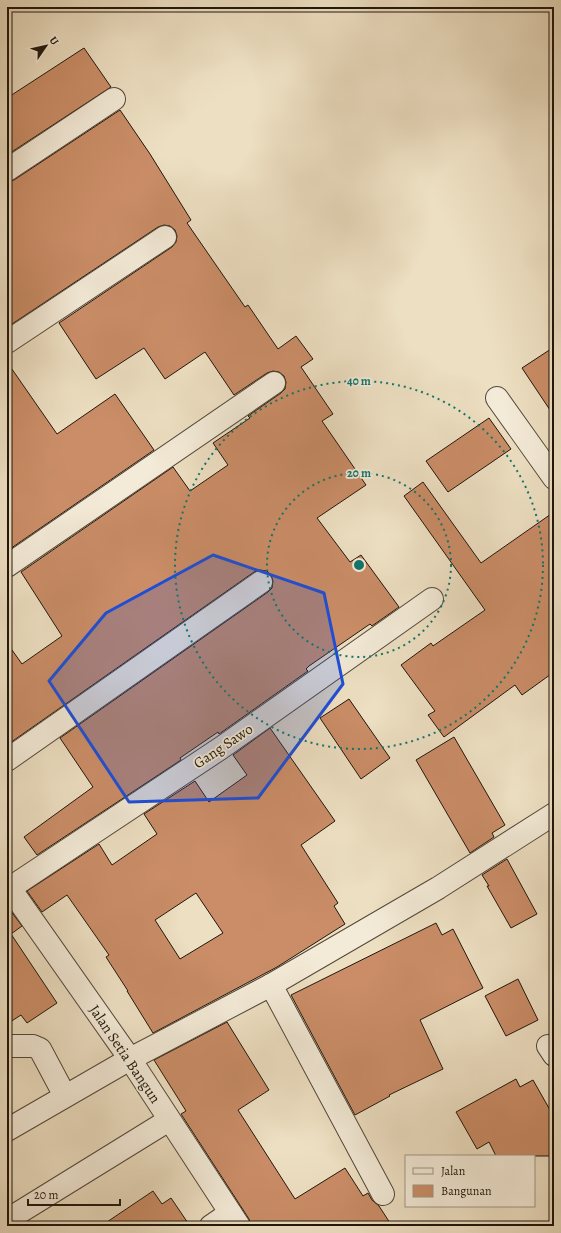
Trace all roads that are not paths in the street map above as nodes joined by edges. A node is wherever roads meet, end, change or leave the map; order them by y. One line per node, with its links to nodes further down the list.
1 (114, 99): 2 (street)
2 (7, 170)
3 (165, 237): 4 (street)
4 (7, 342)
5 (274, 383): 8 (street)
6 (497, 398): 7 (street)
7 (554, 478)
8 (7, 566)
9 (261, 582): 11 (street)
10 (432, 599): 13 (street, Gang Sawo)
11 (7, 760)
12 (554, 814): 14 (street)
13 (8, 886): 16 (street, Jalan Setia Bangun)
14 (271, 985): 16 (street); 20 (street)
15 (7, 1046): 17 (street)
16 (130, 1059): 17 (street); 18 (street, Jalan Setia Bangun)
17 (65, 1096): 19 (street)
18 (169, 1120): 21 (street); 22 (street, Jalan Setia Bangun)
19 (7, 1130)
20 (383, 1194)
21 (7, 1220)
22 (234, 1220): 23 (street)
23 (211, 1226)

